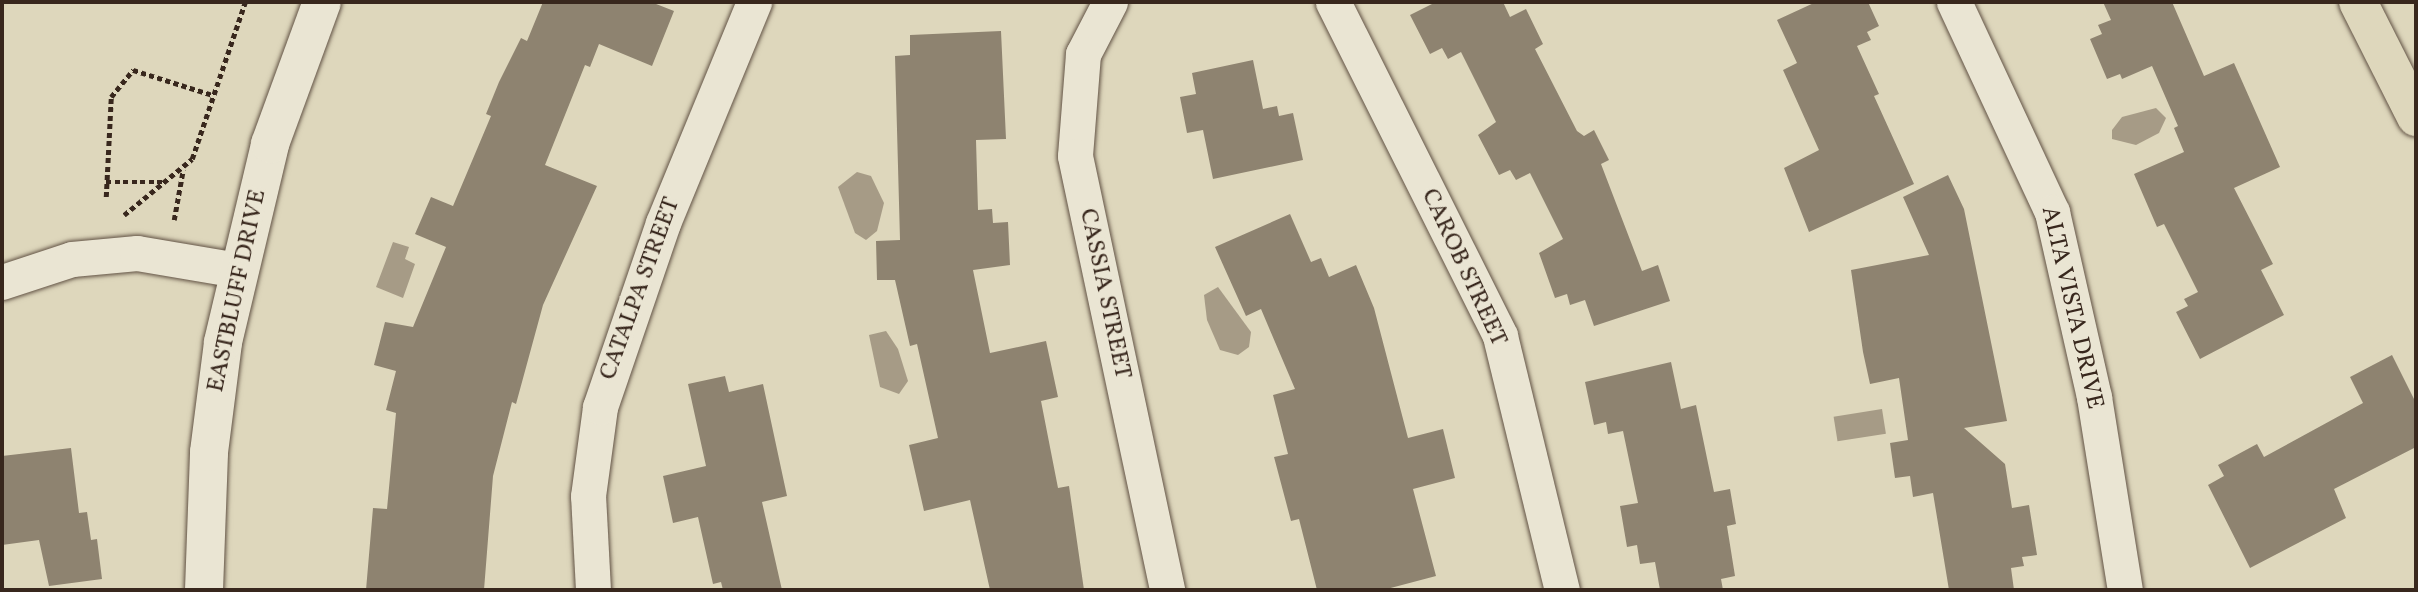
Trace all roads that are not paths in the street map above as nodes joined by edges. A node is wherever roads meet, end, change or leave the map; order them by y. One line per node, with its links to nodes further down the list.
1 (323, 2): 8 (main road, EASTBLUFF DRIVE)
2 (754, 2): 11 (street, CATALPA STREET)
3 (1110, 2): 12 (street, CASSIA STREET)
4 (1334, 2): 13 (street, CAROB STREET)
5 (1954, 2): 14 (street, ALTA VISTA DRIVE)
6 (2358, 2): 7 (main road)
7 (2416, 117)
8 (238, 270): 9 (street); 10 (main road, EASTBLUFF DRIVE)
9 (2, 282)
10 (204, 590)
11 (593, 590)
12 (1167, 590)
13 (1562, 590)
14 (2125, 590)

